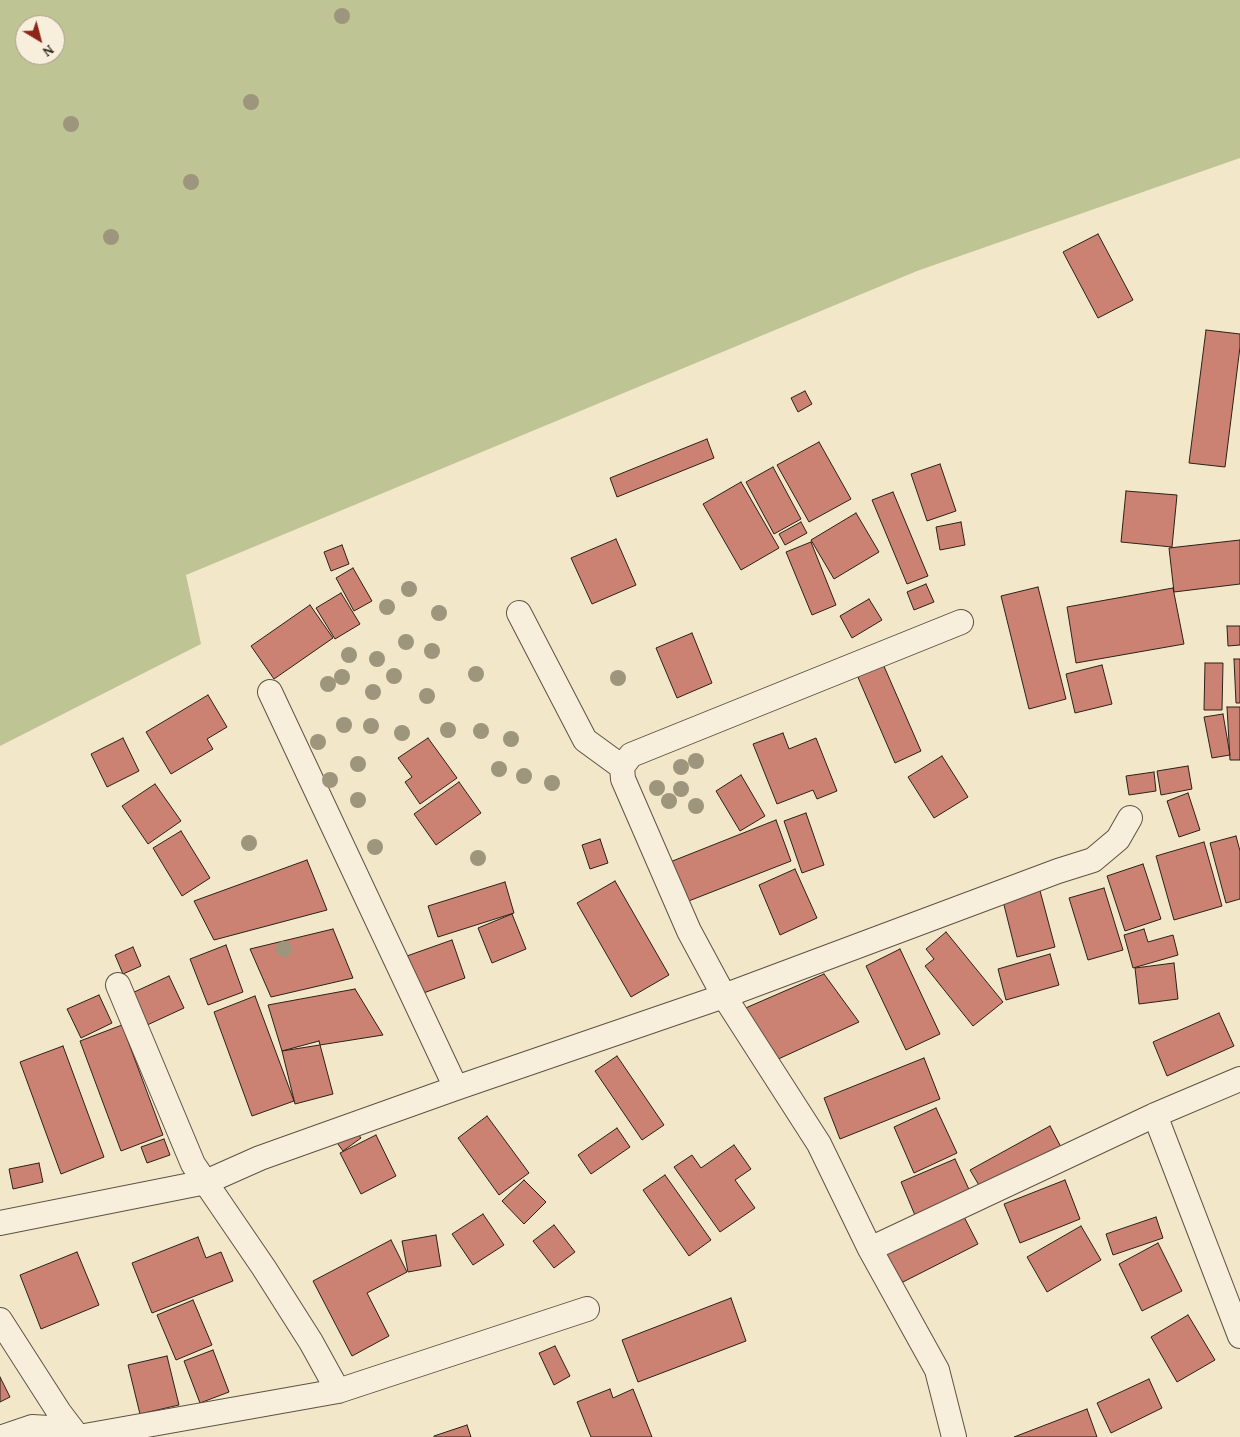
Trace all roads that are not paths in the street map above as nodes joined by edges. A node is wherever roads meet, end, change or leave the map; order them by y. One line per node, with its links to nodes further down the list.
1 (519, 613): 4 (street)
2 (961, 622): 4 (street)
3 (270, 692): 9 (street)
4 (622, 767): 7 (street)
5 (1130, 818): 7 (street)
6 (118, 985): 11 (street)
7 (724, 996): 9 (street); 13 (street)
8 (1240, 1079): 10 (street)
9 (456, 1088): 11 (street)
10 (1156, 1115): 13 (street); 16 (street)
11 (206, 1182): 12 (street); 17 (street)
12 (0, 1223)
13 (870, 1249): 21 (street)
14 (587, 1309): 17 (street)
15 (0, 1320): 18 (street)
16 (1240, 1336)
17 (338, 1391): 20 (street)
18 (47, 1422): 19 (street); 20 (street)
19 (3, 1437)
20 (78, 1437)
21 (954, 1437)

